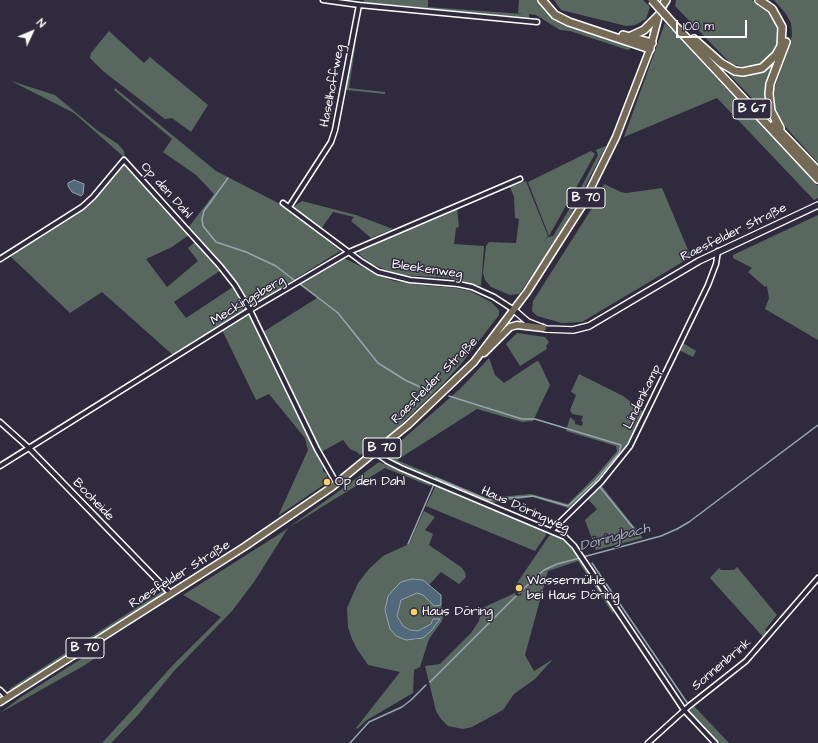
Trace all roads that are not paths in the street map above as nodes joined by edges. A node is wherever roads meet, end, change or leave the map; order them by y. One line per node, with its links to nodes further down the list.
1 (323, 0): 10 (street)
2 (542, 0): 17 (highway)
3 (547, 0): 15 (highway)
4 (652, 0): 14 (highway, B 67, bridge)
5 (657, 0): 14 (highway, B 67)
6 (662, 0): 11 (main road, B 70)
7 (666, 0): 11 (highway)
8 (759, 0): 16 (highway)
9 (766, 0): 18 (highway)
10 (359, 5): 13 (street); 24 (street, Haselhoffweg)
11 (661, 8): 12 (main road, B 70)
12 (659, 16): 15 (highway); 17 (main road, B 70)
13 (537, 22)
14 (679, 26): 16 (highway, B 67); 21 (highway, B 67)
15 (629, 36): 17 (highway)
16 (694, 39): 18 (highway, B 67)
17 (651, 46): 29 (main road, B 70)
18 (795, 146): 19 (highway, B 67)
19 (818, 171)
20 (520, 179): 26 (street, Meckingsberg)
21 (818, 179)
22 (283, 203): 24 (street, Bleekenweg)
23 (818, 205): 25 (main road, Raesfelder Straße)
24 (289, 207): 26 (street, Bleekenweg)
25 (718, 251): 30 (main road, Raesfelder Straße); 37 (street, Lindenkamp)
26 (349, 252): 28 (street, Meckingsberg); 29 (street, Bleekenweg)
27 (0, 259): 28 (street, Op den Dahl)
28 (250, 310): 33 (street, Meckingsberg); 36 (street, Op den Dahl)
29 (514, 310): 30 (main road, Raesfelder Straße); 31 (main road, Raesfelder Straße / B 70)
30 (543, 328): 31 (main road)
31 (474, 362): 34 (main road, Raesfelder Straße / B 70)
32 (0, 422): 33 (street, Booheide)
33 (29, 448): 35 (street, Meckingsberg); 39 (street, Booheide)
34 (376, 453): 36 (main road, Raesfelder Straße / B 70); 37 (street, Haus Döringweg)
35 (0, 466)
36 (337, 484): 39 (main road, Raesfelder Straße / B 70)
37 (552, 530): 43 (street, Haus Döringweg)
38 (818, 578): 43 (street, Sonnenbrink)
39 (170, 594): 41 (main road, Raesfelder Straße / B 70)
40 (0, 690): 41 (street)
41 (7, 697): 42 (main road, Raesfelder Straße / B 70)
42 (0, 702)
43 (684, 710): 44 (street, Sonnenbrink); 45 (street, Haus Döringweg)
44 (648, 743)
45 (715, 743)

